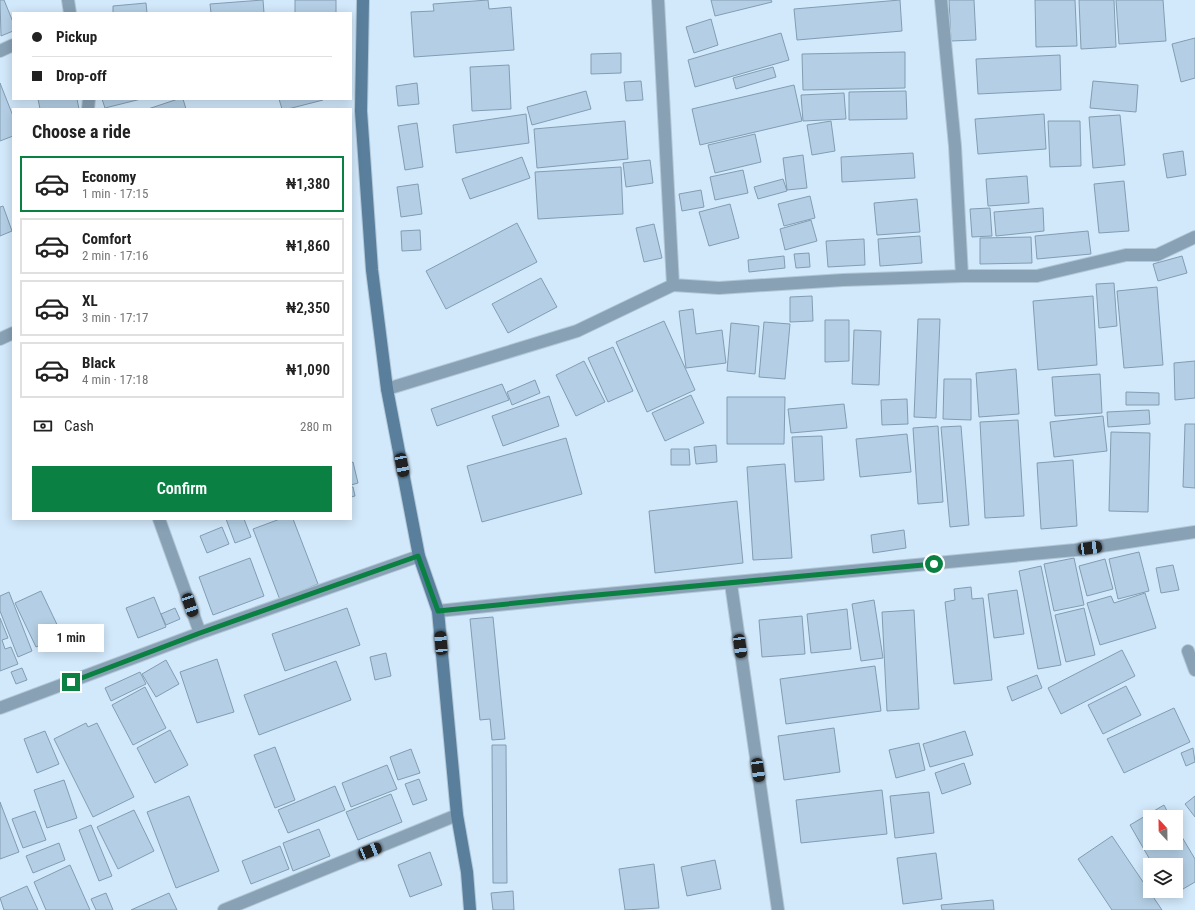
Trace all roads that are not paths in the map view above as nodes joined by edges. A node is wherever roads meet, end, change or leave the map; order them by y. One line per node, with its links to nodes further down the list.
1 (68, 0): 5 (street)
2 (363, 0): 13 (main road)
3 (658, 0): 10 (street)
4 (941, 0): 9 (street)
5 (70, 12)
6 (12, 45): 7 (street)
7 (0, 51)
8 (1195, 237): 9 (street)
9 (962, 276): 10 (street)
10 (673, 285): 13 (street)
11 (12, 333): 12 (street)
12 (0, 339)
13 (387, 389): 16 (main road)
14 (159, 520): 19 (street)
15 (1195, 532): 17 (street)
16 (418, 556): 18 (main road); 19 (street)
17 (731, 584): 18 (street); 26 (street)
18 (438, 611): 23 (main road)
19 (200, 633): 22 (street)
20 (1188, 652): 21 (street)
21 (1195, 670)
22 (0, 708)
23 (457, 815): 24 (street); 25 (main road)
24 (224, 910)
25 (470, 910)
26 (778, 910)

